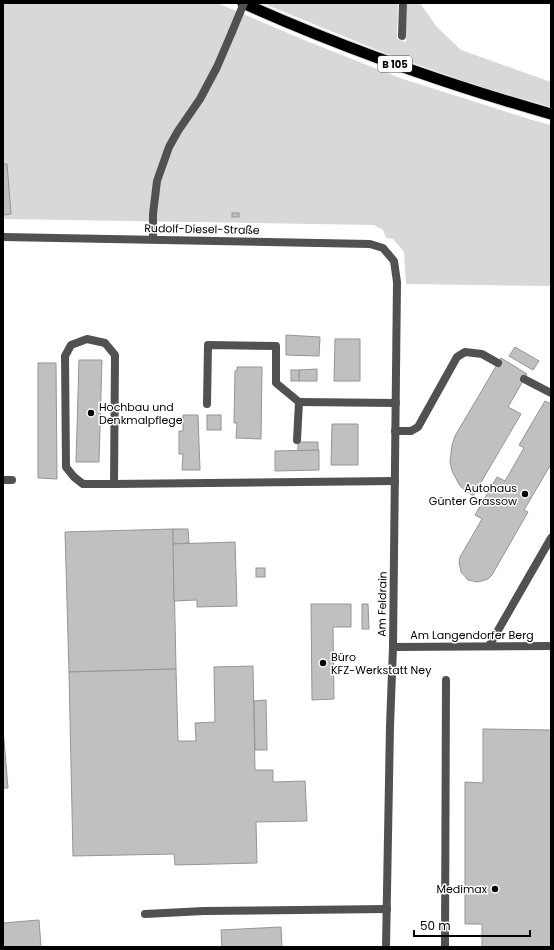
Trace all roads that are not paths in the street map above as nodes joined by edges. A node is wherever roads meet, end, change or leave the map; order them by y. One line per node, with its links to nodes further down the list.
1 (243, 3): 4 (highway, B 105); 6 (street, bridge)
2 (403, 3): 3 (street)
3 (402, 36)
4 (551, 114)
5 (3, 237): 6 (street, Rudolf-Diesel-Straße)
6 (153, 239): 7 (street, Rudolf-Diesel-Straße)
7 (394, 261): 12 (street, Am Feldrain)
8 (498, 363): 14 (street)
9 (524, 378): 10 (street)
10 (551, 393)
11 (298, 402): 12 (street); 13 (street); 15 (street)
12 (396, 403): 14 (street, Am Feldrain)
13 (207, 404)
14 (395, 431): 18 (street, Am Feldrain)
15 (297, 440)
16 (3, 480): 17 (street)
17 (12, 480)
18 (395, 481): 19 (street); 21 (street, Am Feldrain)
19 (114, 484): 19 (street)
20 (551, 538): 22 (street)
21 (392, 646): 22 (street, Am Langendorfer Berg); 25 (street, Am Feldrain)
22 (489, 646): 23 (street, Am Langendorfer Berg)
23 (551, 646)
24 (446, 680): 28 (street)
25 (387, 909): 26 (street); 27 (street, Am Feldrain)
26 (145, 914)
27 (386, 947)
28 (445, 947)

